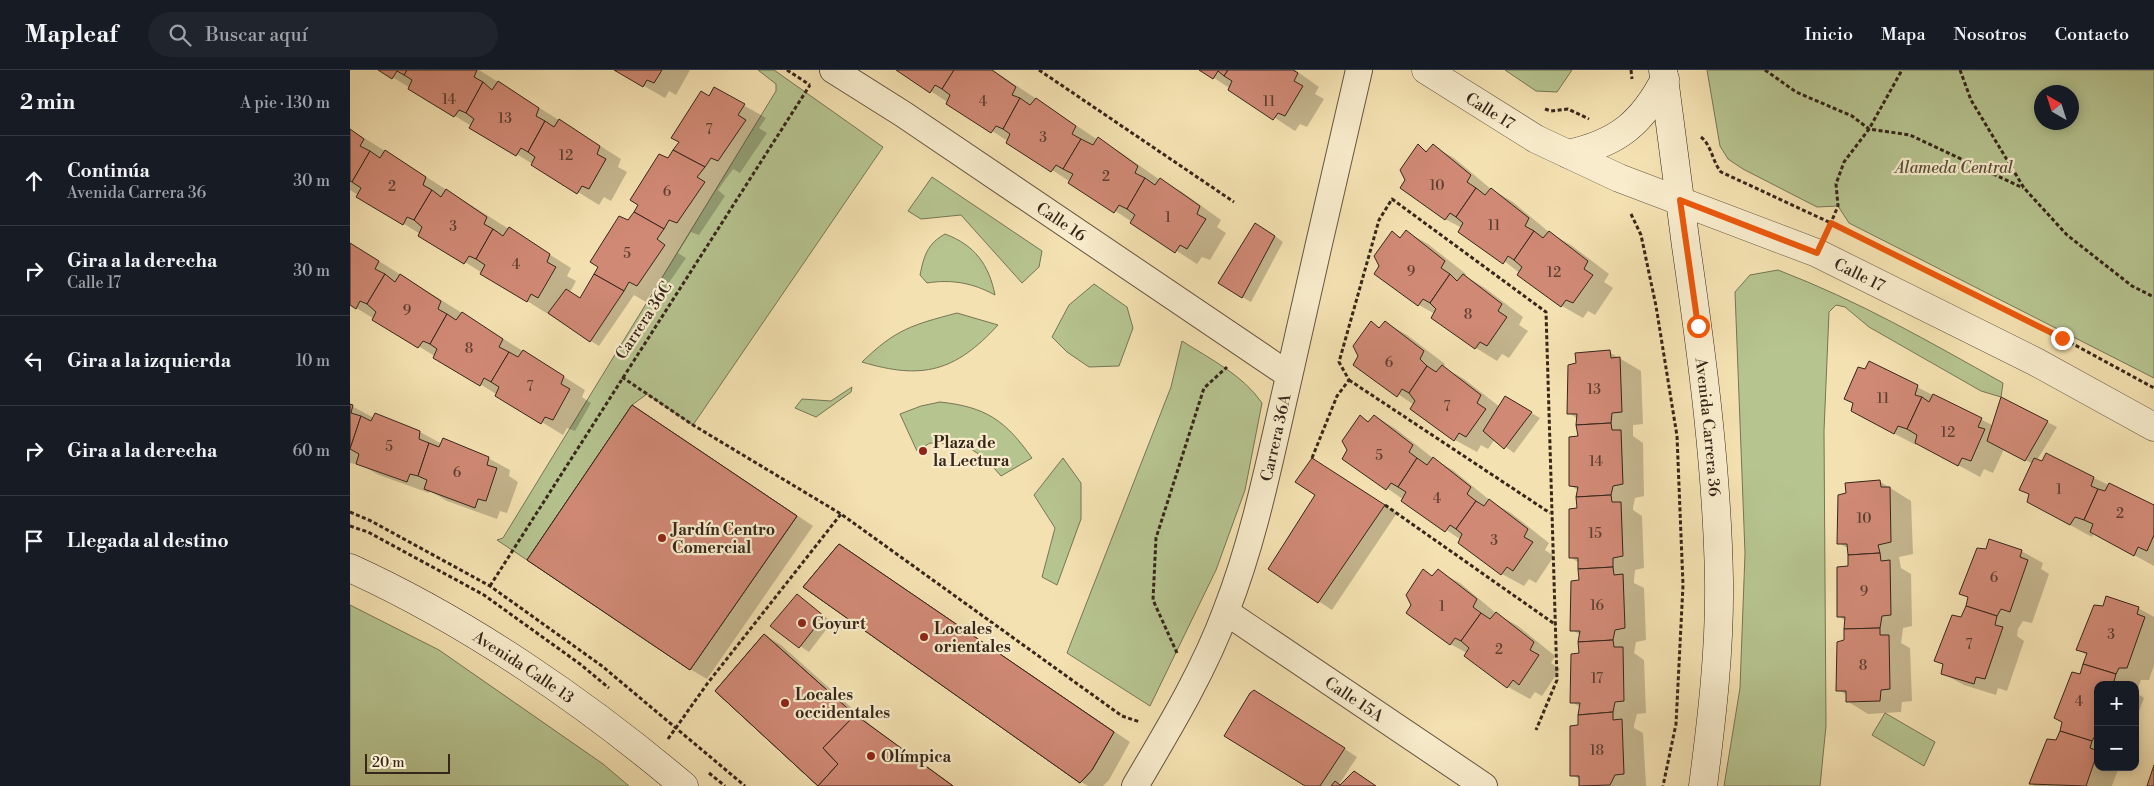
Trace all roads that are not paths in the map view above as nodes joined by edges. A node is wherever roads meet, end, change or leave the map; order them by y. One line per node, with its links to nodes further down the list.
1 (1359, 70): 7 (street, Carrera 36A)
2 (1426, 70): 5 (main road, Calle 17)
3 (1664, 74): 5 (main road); 6 (main road, Avenida Carrera 36)
4 (822, 79): 7 (street, Calle 16)
5 (1568, 154): 6 (main road, Calle 17)
6 (1680, 200): 8 (main road, Calle 17); 14 (main road, Avenida Carrera 36)
7 (1289, 375): 10 (street, Carrera 36A)
8 (2154, 427)
9 (350, 568): 11 (main road, Avenida Calle 13)
10 (1226, 612): 12 (street, Carrera 36A); 13 (street, Calle 15A)
11 (684, 786)
12 (1135, 786)
13 (1484, 786)
14 (1703, 786)

